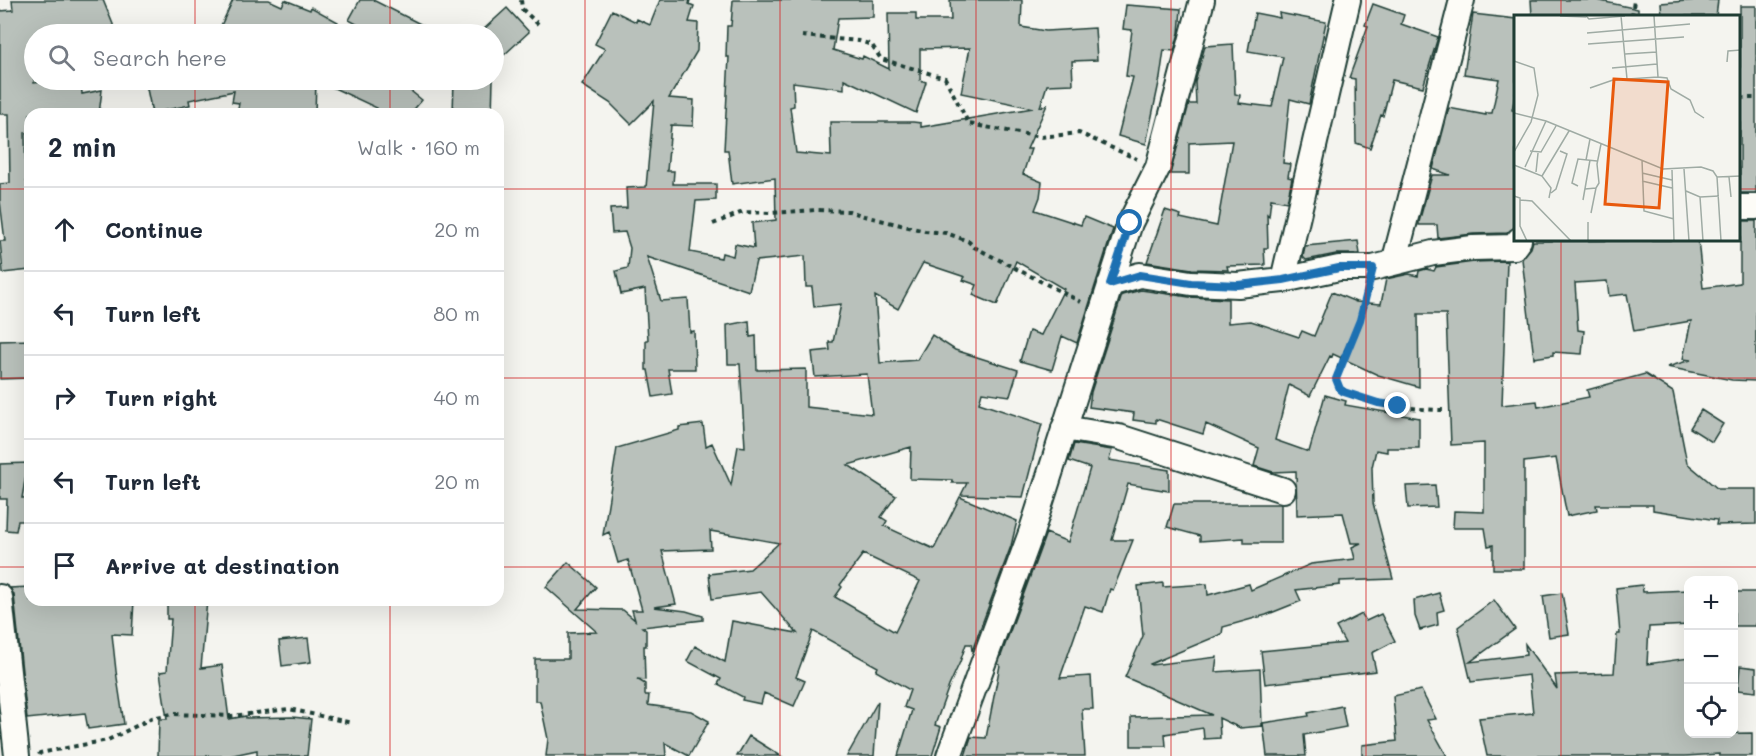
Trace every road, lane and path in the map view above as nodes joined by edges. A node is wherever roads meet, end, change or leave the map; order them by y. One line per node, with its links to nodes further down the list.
1 (521, 0): 7 (path)
2 (1202, 0): 9 (street)
3 (1348, 0): 13 (street)
4 (1462, 0): 12 (street)
5 (1634, 0): 6 (path)
6 (1632, 15)
7 (538, 24)
8 (802, 36): 9 (path)
9 (1158, 167): 14 (street)
10 (713, 224): 15 (path)
11 (1518, 242): 12 (street)
12 (1383, 265): 13 (street); 16 (path)
13 (1283, 280): 14 (street)
14 (1110, 284): 15 (street)
15 (1100, 314): 17 (street)
16 (1445, 410)
17 (1064, 428): 18 (street); 23 (street)
18 (1283, 490)
19 (0, 597): 21 (street)
20 (352, 723): 22 (path)
21 (17, 756)
22 (39, 756)
23 (950, 756)

